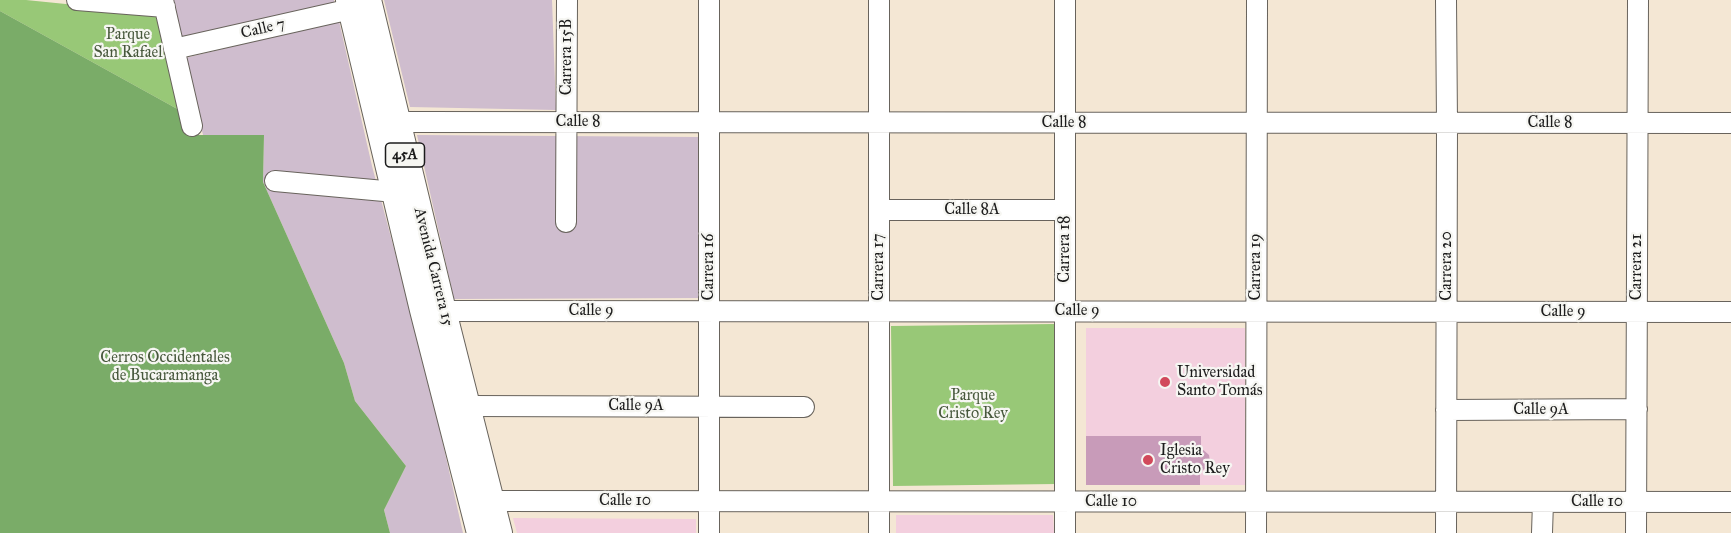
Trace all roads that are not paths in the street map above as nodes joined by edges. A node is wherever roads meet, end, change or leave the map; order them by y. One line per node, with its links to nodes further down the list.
1 (77, 0): 10 (street)
2 (567, 0): 13 (street, Carrera 15B)
3 (709, 0): 15 (street, Carrera 16)
4 (879, 0): 14 (street, Carrera 17)
5 (1065, 0): 16 (street, Carrera 18)
6 (1257, 0): 17 (street, Carrera 19)
7 (1446, 0): 18 (street, Carrera 20)
8 (1638, 0): 19 (street, Carrera 21)
9 (356, 3): 11 (street, Calle 7); 12 (main road, Avenida Carrera 15 / 45A); 23 (main road, Avenida Carrera 15 / 45A)
10 (164, 4): 11 (street)
11 (174, 49): 21 (street)
12 (398, 122): 13 (street, Calle 8); 27 (main road, Avenida Carrera 15 / 45A)
13 (567, 122): 15 (street, Calle 8); 26 (street, Carrera 15B)
14 (879, 122): 15 (street, Calle 8); 16 (street, Calle 8); 24 (street, Carrera 17)
15 (709, 123): 28 (street, Carrera 16)
16 (1065, 123): 17 (street, Calle 8); 25 (street, Carrera 18)
17 (1257, 123): 18 (street, Calle 8); 31 (street, Carrera 19)
18 (1447, 123): 19 (street, Calle 8); 32 (street, Carrera 20)
19 (1637, 123): 20 (street, Calle 8); 33 (street, Carrera 21)
20 (1731, 123)
21 (192, 126)
22 (275, 181): 23 (street)
23 (395, 192): 27 (main road, Avenida Carrera 15 / 45A)
24 (879, 210): 25 (street, Calle 8A); 29 (street, Carrera 17)
25 (1065, 210): 30 (street, Carrera 18)
26 (566, 222)
27 (433, 310): 28 (street, Calle 9); 35 (main road, Avenida Carrera 15 / 45A); 49 (main road, Avenida Carrera 15 / 45A)
28 (709, 311): 29 (street, Calle 9); 36 (street, Carrera 16)
29 (879, 311): 30 (street, Calle 9); 42 (street, Carrera 17)
30 (1065, 311): 31 (street, Calle 9); 43 (street, Carrera 18)
31 (1256, 311): 32 (street, Calle 9); 44 (street, Carrera 19)
32 (1447, 311): 33 (street, Calle 9); 39 (street, Carrera 20)
33 (1637, 312): 34 (street, Calle 9); 38 (street, Carrera 21)
34 (1731, 312)
35 (468, 406): 36 (street, Calle 9A); 40 (main road, Avenida Carrera 15 / 45A)
36 (709, 406): 37 (street, Calle 9A); 41 (street, Carrera 16)
37 (804, 407)
38 (1637, 409): 39 (street, Calle 9A); 47 (street, Carrera 21)
39 (1446, 410): 45 (street, Carrera 20)
40 (492, 501): 41 (street, Calle 10); 50 (main road, Avenida Carrera 15 / 45A)
41 (709, 501): 42 (street, Calle 10); 51 (street, Carrera 16)
42 (879, 502): 43 (street, Calle 10); 52 (street, Carrera 17)
43 (1065, 502): 44 (street, Calle 10); 53 (street, Carrera 18)
44 (1256, 502): 45 (street, Calle 10); 54 (street, Carrera 19)
45 (1446, 502): 46 (street, Calle 10); 55 (street, Carrera 20)
46 (1543, 502): 47 (street, Calle 10); 56 (street)
47 (1636, 502): 48 (street, Calle 10); 57 (street, Carrera 21)
48 (1731, 502)
49 (480, 533)
50 (500, 533)
51 (709, 533)
52 (879, 533)
53 (1065, 533)
54 (1256, 533)
55 (1446, 533)
56 (1542, 533)
57 (1636, 533)

